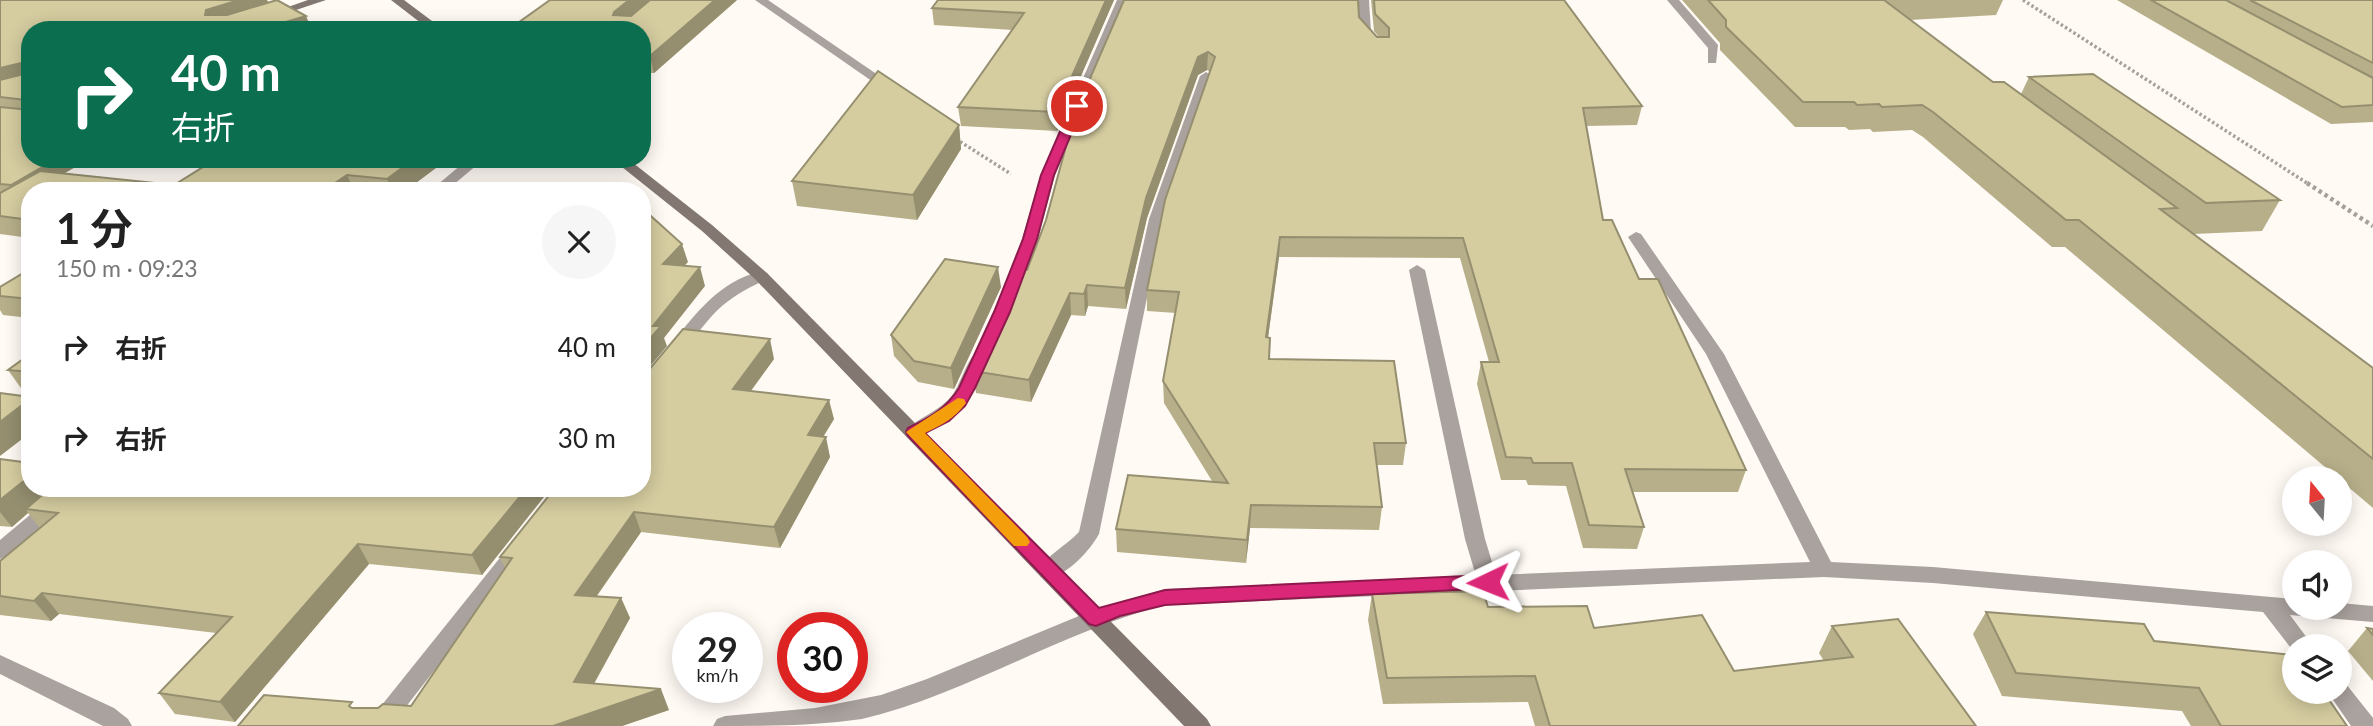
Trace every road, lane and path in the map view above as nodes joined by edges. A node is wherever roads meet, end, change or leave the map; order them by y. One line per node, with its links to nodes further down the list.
1 (320, 0): 8 (street)
2 (397, 0): 9 (street)
3 (761, 0): 13 (street)
4 (1123, 0): 19 (street)
5 (1363, 0): 10 (street)
6 (1673, 0): 11 (street)
7 (2023, 0): 20 (path)
8 (258, 19)
9 (426, 21)
10 (1381, 50)
11 (1712, 60)
12 (1206, 76): 32 (street)
13 (946, 123): 19 (path)
14 (466, 168): 16 (street)
15 (630, 168): 17 (street)
16 (449, 182)
17 (648, 182)
18 (651, 184): 23 (street)
19 (1042, 191): 24 (street)
20 (2373, 226)
21 (1636, 237): 31 (street)
22 (1417, 270): 33 (street)
23 (761, 276): 26 (street); 27 (street)
24 (1002, 312)
25 (987, 344): 27 (street)
26 (666, 362)
27 (914, 432): 32 (street)
28 (64, 497): 30 (street)
29 (531, 531): 43 (street)
30 (0, 551)
31 (1824, 569): 33 (street); 34 (street)
32 (1048, 570): 38 (street)
33 (1488, 582): 38 (street)
34 (2269, 605): 35 (street); 39 (street)
35 (2282, 606)
36 (2352, 612): 37 (street)
37 (2373, 614)
38 (1096, 618): 44 (street); 45 (street)
39 (2292, 634)
40 (0, 664): 42 (street)
41 (2347, 704): 46 (street)
42 (120, 726)
43 (377, 726)
44 (725, 726)
45 (1199, 726)
46 (2365, 726)

